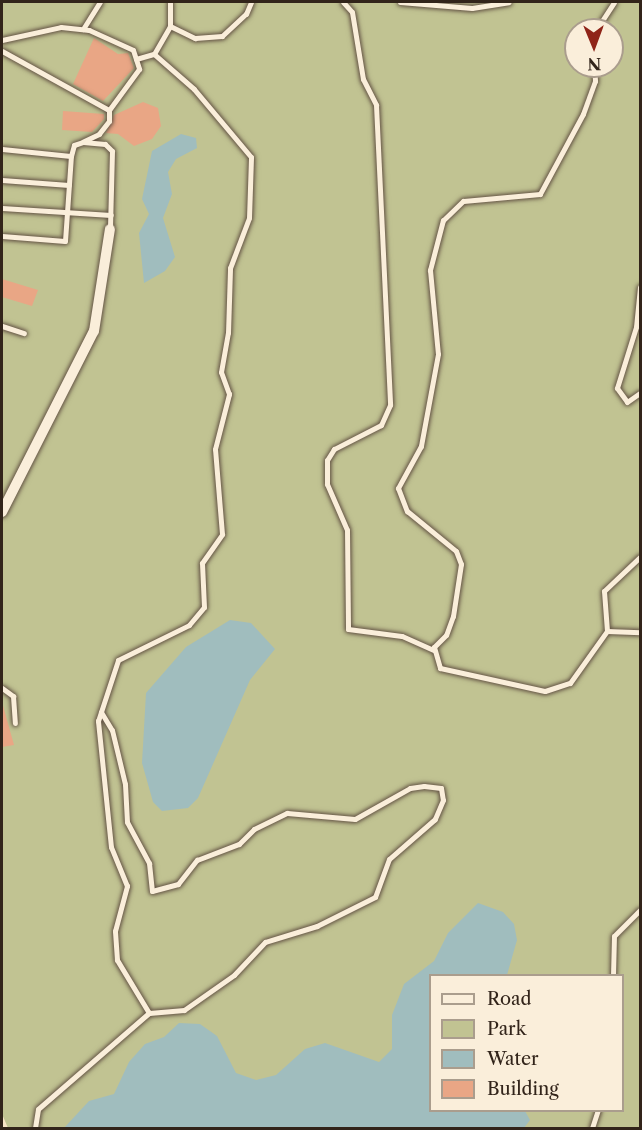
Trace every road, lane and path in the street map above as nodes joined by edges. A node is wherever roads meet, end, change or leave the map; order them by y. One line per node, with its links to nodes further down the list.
1 (100, 2): 10 (lane)
2 (170, 2): 9 (lane)
3 (251, 2): 9 (lane)
4 (343, 2): 35 (lane)
5 (400, 2): 6 (lane)
6 (509, 2)
7 (614, 2): 8 (lane)
8 (604, 18)
9 (170, 26): 13 (lane)
10 (83, 29): 11 (lane); 14 (lane)
11 (2, 40)
12 (2, 51): 16 (lane)
13 (154, 54): 14 (lane); 37 (lane)
14 (136, 59): 16 (lane)
15 (595, 78): 35 (lane)
16 (109, 110): 17 (lane)
17 (83, 142): 19 (lane); 24 (lane)
18 (2, 149): 19 (lane)
19 (71, 156): 21 (lane)
20 (2, 180): 21 (lane)
21 (69, 185): 23 (lane)
22 (2, 208): 23 (lane)
23 (68, 212): 24 (lane); 26 (lane)
24 (111, 215): 25 (lane)
25 (110, 229): 31 (street)
26 (2, 236)
27 (640, 287): 30 (lane)
28 (2, 326): 29 (lane)
29 (24, 333)
30 (640, 393)
31 (2, 512)
32 (640, 558): 33 (lane)
33 (607, 631): 34 (lane); 35 (lane)
34 (640, 632)
35 (434, 650)
36 (2, 688): 38 (lane)
37 (101, 712): 41 (lane); 41 (lane)
38 (15, 723)
39 (640, 910): 40 (lane)
40 (613, 974)
41 (149, 1013): 43 (lane)
42 (597, 1112): 44 (lane)
43 (34, 1128)
44 (592, 1128)

